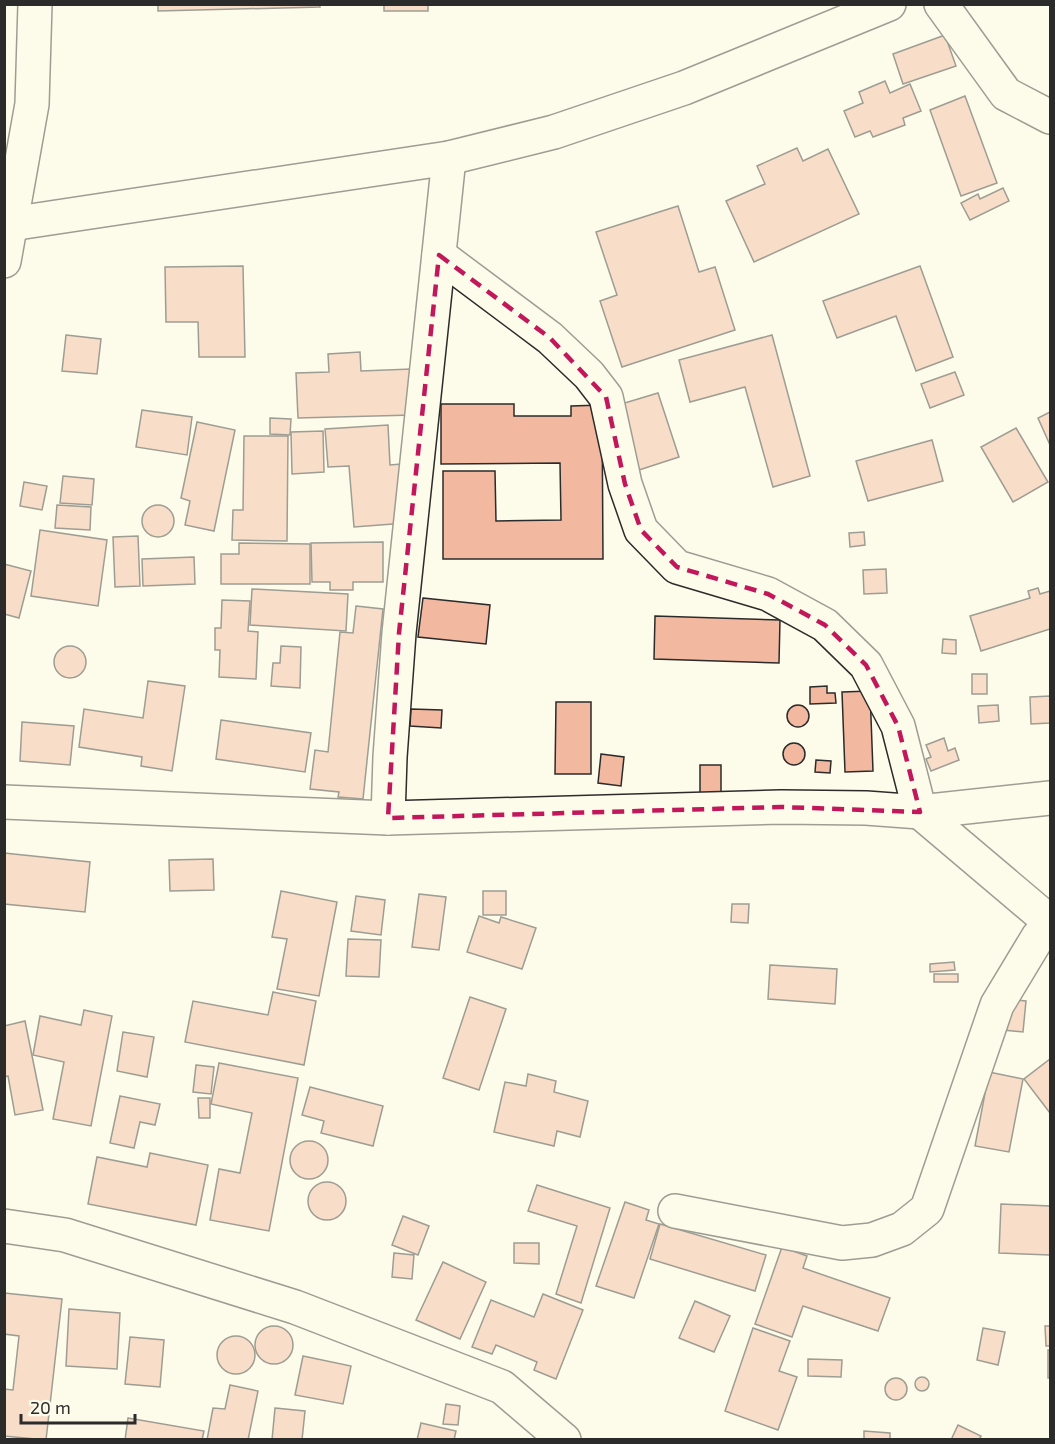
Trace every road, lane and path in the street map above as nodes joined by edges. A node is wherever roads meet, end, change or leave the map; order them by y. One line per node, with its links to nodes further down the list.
1 (35, 4): 6 (street)
2 (889, 4): 5 (street)
3 (941, 4): 4 (street)
4 (1050, 117)
5 (449, 158): 6 (street); 7 (street)
6 (8, 225): 8 (street)
7 (439, 255): 11 (street); 12 (street)
8 (4, 261)
9 (1050, 798): 11 (street)
10 (4, 802): 12 (street)
11 (920, 812): 12 (street); 13 (street)
12 (388, 818)
13 (1050, 923): 14 (street)
14 (675, 1211)
15 (4, 1226): 16 (street)
16 (564, 1440)

